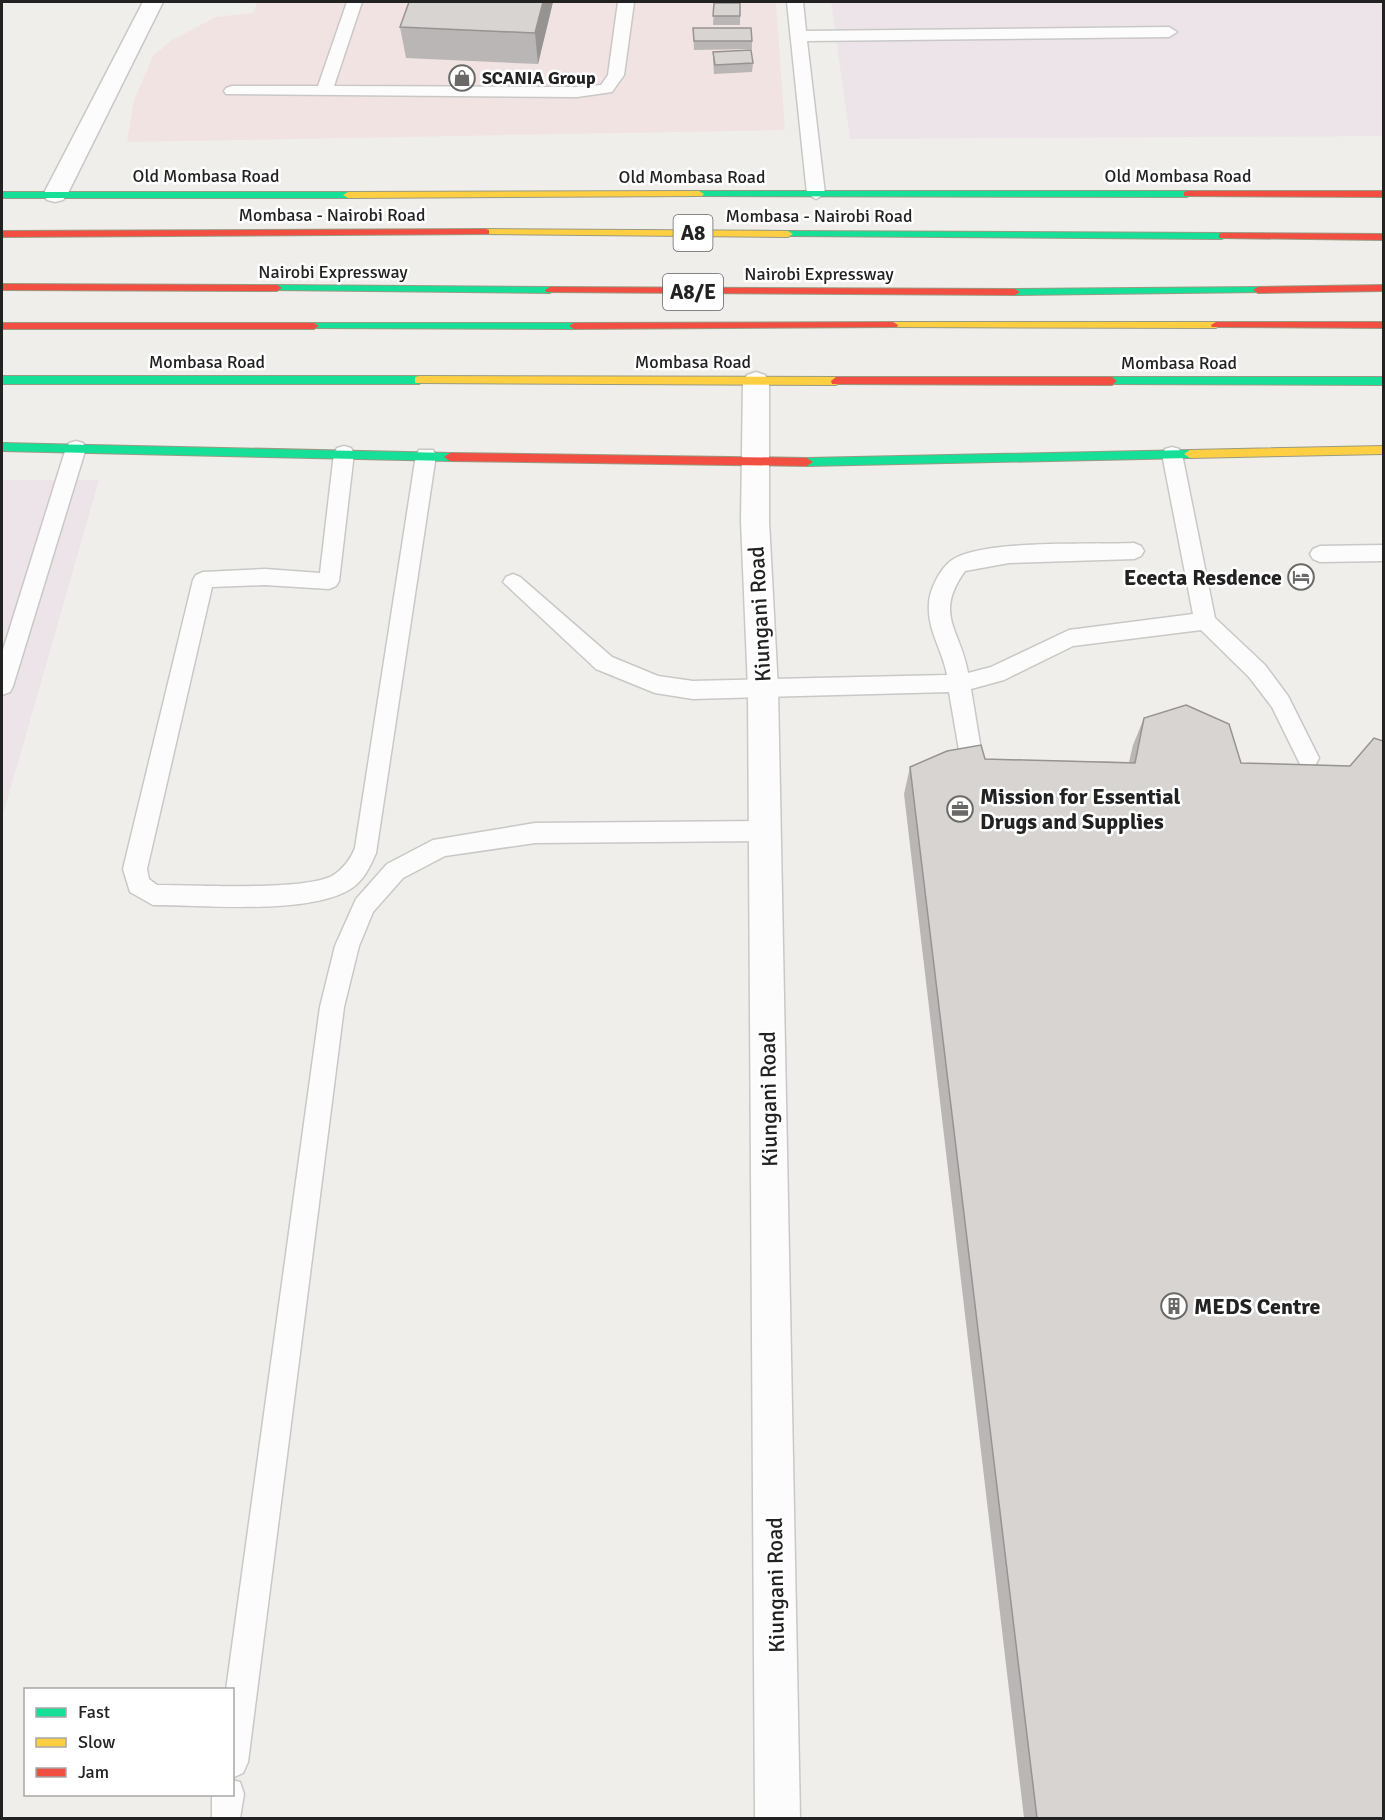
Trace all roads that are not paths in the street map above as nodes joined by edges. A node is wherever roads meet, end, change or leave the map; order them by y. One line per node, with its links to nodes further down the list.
1 (153, 2): 12 (street)
2 (354, 2): 8 (lane)
3 (626, 2): 8 (lane)
4 (795, 2): 6 (lane)
5 (1169, 32): 6 (lane)
6 (798, 36): 9 (lane)
7 (232, 91): 8 (lane)
8 (324, 91)
9 (816, 194): 10 (main road, Old Mombasa Road); 12 (main road, Old Mombasa Road)
10 (1383, 194)
11 (2, 195): 12 (main road, Old Mombasa Road)
12 (55, 195)
13 (2, 234): 14 (main road, Mombasa - Nairobi Road / A8)
14 (1383, 237)
15 (2, 287): 16 (main road, Nairobi Expressway / A8/E)
16 (1383, 288)
17 (1383, 325): 18 (main road, A8/E)
18 (2, 326)
19 (2, 380): 20 (main road, Mombasa Road)
20 (756, 381): 21 (main road, Mombasa Road); 28 (street, Kiungani Road)
21 (1383, 381)
22 (2, 447): 23 (main road)
23 (76, 448): 25 (main road); 35 (lane)
24 (1383, 450): 26 (main road)
25 (344, 453): 27 (main road); 27 (lane)
26 (1172, 454): 28 (main road); 33 (lane)
27 (426, 455): 28 (main road)
28 (756, 463): 36 (street, Kiungani Road)
29 (1134, 551): 34 (lane)
30 (1320, 554): 31 (lane)
31 (1383, 554)
32 (513, 582): 36 (lane)
33 (1205, 621): 34 (lane); 38 (lane)
34 (960, 683): 36 (lane); 37 (lane)
35 (2, 686)
36 (763, 689): 39 (street, Kiungani Road)
37 (971, 756)
38 (1308, 758)
39 (764, 831): 40 (lane); 41 (street, Kiungani Road)
40 (234, 1747)
41 (778, 1818)

